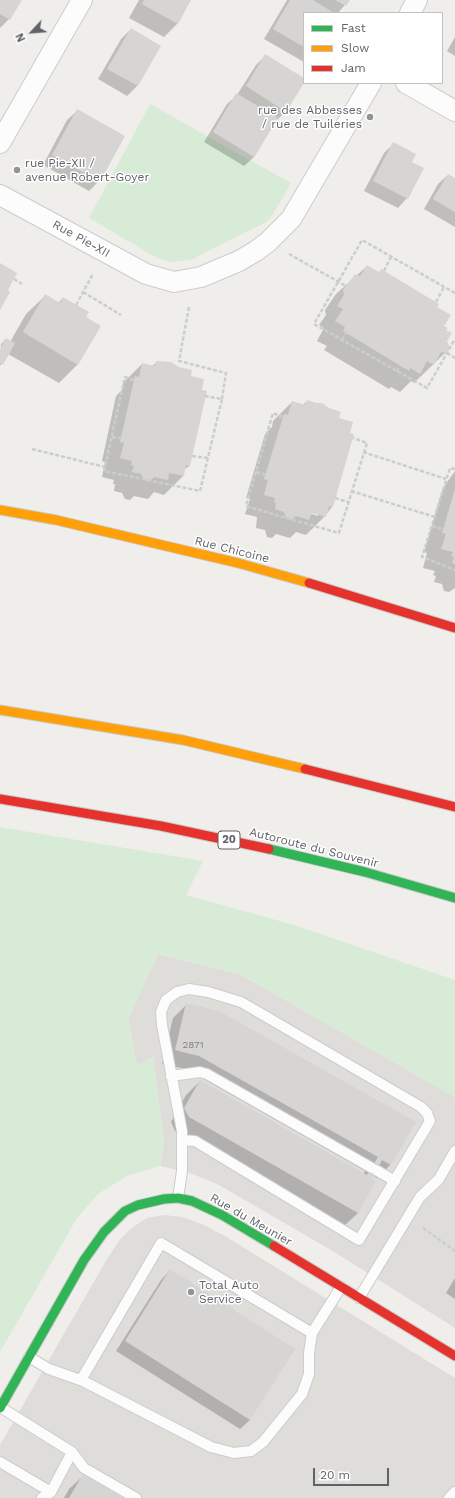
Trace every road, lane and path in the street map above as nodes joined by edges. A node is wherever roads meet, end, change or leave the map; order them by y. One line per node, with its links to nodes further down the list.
1 (82, 0): 7 (street)
2 (417, 0): 3 (street)
3 (411, 12)
4 (370, 84): 8 (street, Rue Pie-XII)
5 (408, 84): 6 (street)
6 (455, 111)
7 (0, 143)
8 (0, 195)
9 (286, 253): 14 (path)
10 (391, 257): 11 (path); 14 (path); 17 (path)
11 (384, 271)
12 (93, 274): 18 (path)
13 (14, 279): 15 (path)
14 (338, 282): 16 (path); 26 (path)
15 (22, 284)
16 (346, 286)
17 (444, 287): 19 (path); 20 (path)
18 (83, 292): 21 (path); 23 (path)
19 (455, 293)
20 (436, 302)
21 (76, 305)
22 (189, 306): 28 (path)
23 (121, 315)
24 (346, 333): 26 (path)
25 (455, 339): 27 (path)
26 (342, 340): 32 (path)
27 (447, 353): 29 (path); 32 (path)
28 (180, 358): 30 (path); 35 (path)
29 (455, 358)
30 (176, 364)
31 (400, 366): 32 (path)
32 (397, 372)
33 (134, 380): 37 (path)
34 (205, 396): 35 (path)
35 (222, 399): 43 (path)
36 (283, 417): 46 (path)
37 (112, 436): 38 (path); 44 (path)
38 (121, 438)
39 (353, 438): 41 (path)
40 (32, 449): 44 (path)
41 (363, 452): 48 (path); 49 (path)
42 (192, 456): 43 (path)
43 (208, 458): 44 (path)
44 (105, 467)
45 (455, 469): 48 (path)
46 (256, 472): 47 (path); 51 (path)
47 (266, 475)
48 (446, 479): 53 (path)
49 (351, 491): 51 (path); 53 (path)
50 (335, 498): 51 (path)
51 (348, 502)
52 (0, 510): 57 (main road, Rue Chicoine)
53 (435, 517): 54 (path)
54 (432, 526): 55 (path); 56 (path)
55 (443, 529)
56 (455, 570)
57 (455, 628)
58 (0, 710): 60 (main road)
59 (0, 800): 61 (main road, Autoroute du Souvenir / 20)
60 (455, 807)
61 (455, 898)
62 (171, 1076): 63 (lane); 65 (lane); 65 (lane)
63 (182, 1140): 65 (lane); 66 (lane)
64 (455, 1151): 67 (lane)
65 (395, 1181)
66 (178, 1198): 69 (main road, Rue du Meunier); 73 (main road, Rue du Meunier)
67 (408, 1218): 68 (path); 70 (lane)
68 (455, 1251)
69 (342, 1287): 70 (main road, Rue du Meunier); 71 (lane)
70 (359, 1298): 72 (main road, Rue du Meunier)
71 (312, 1333): 74 (lane); 74 (lane)
72 (455, 1356)
73 (29, 1357): 74 (lane); 75 (main road, Rue du Meunier)
74 (81, 1380)
75 (0, 1407): 76 (lane)
76 (72, 1452): 78 (lane); 81 (lane)
77 (0, 1462): 78 (lane)
78 (51, 1492): 80 (lane)
79 (455, 1492): 82 (lane)
80 (42, 1498)
81 (136, 1498)
82 (449, 1498)

